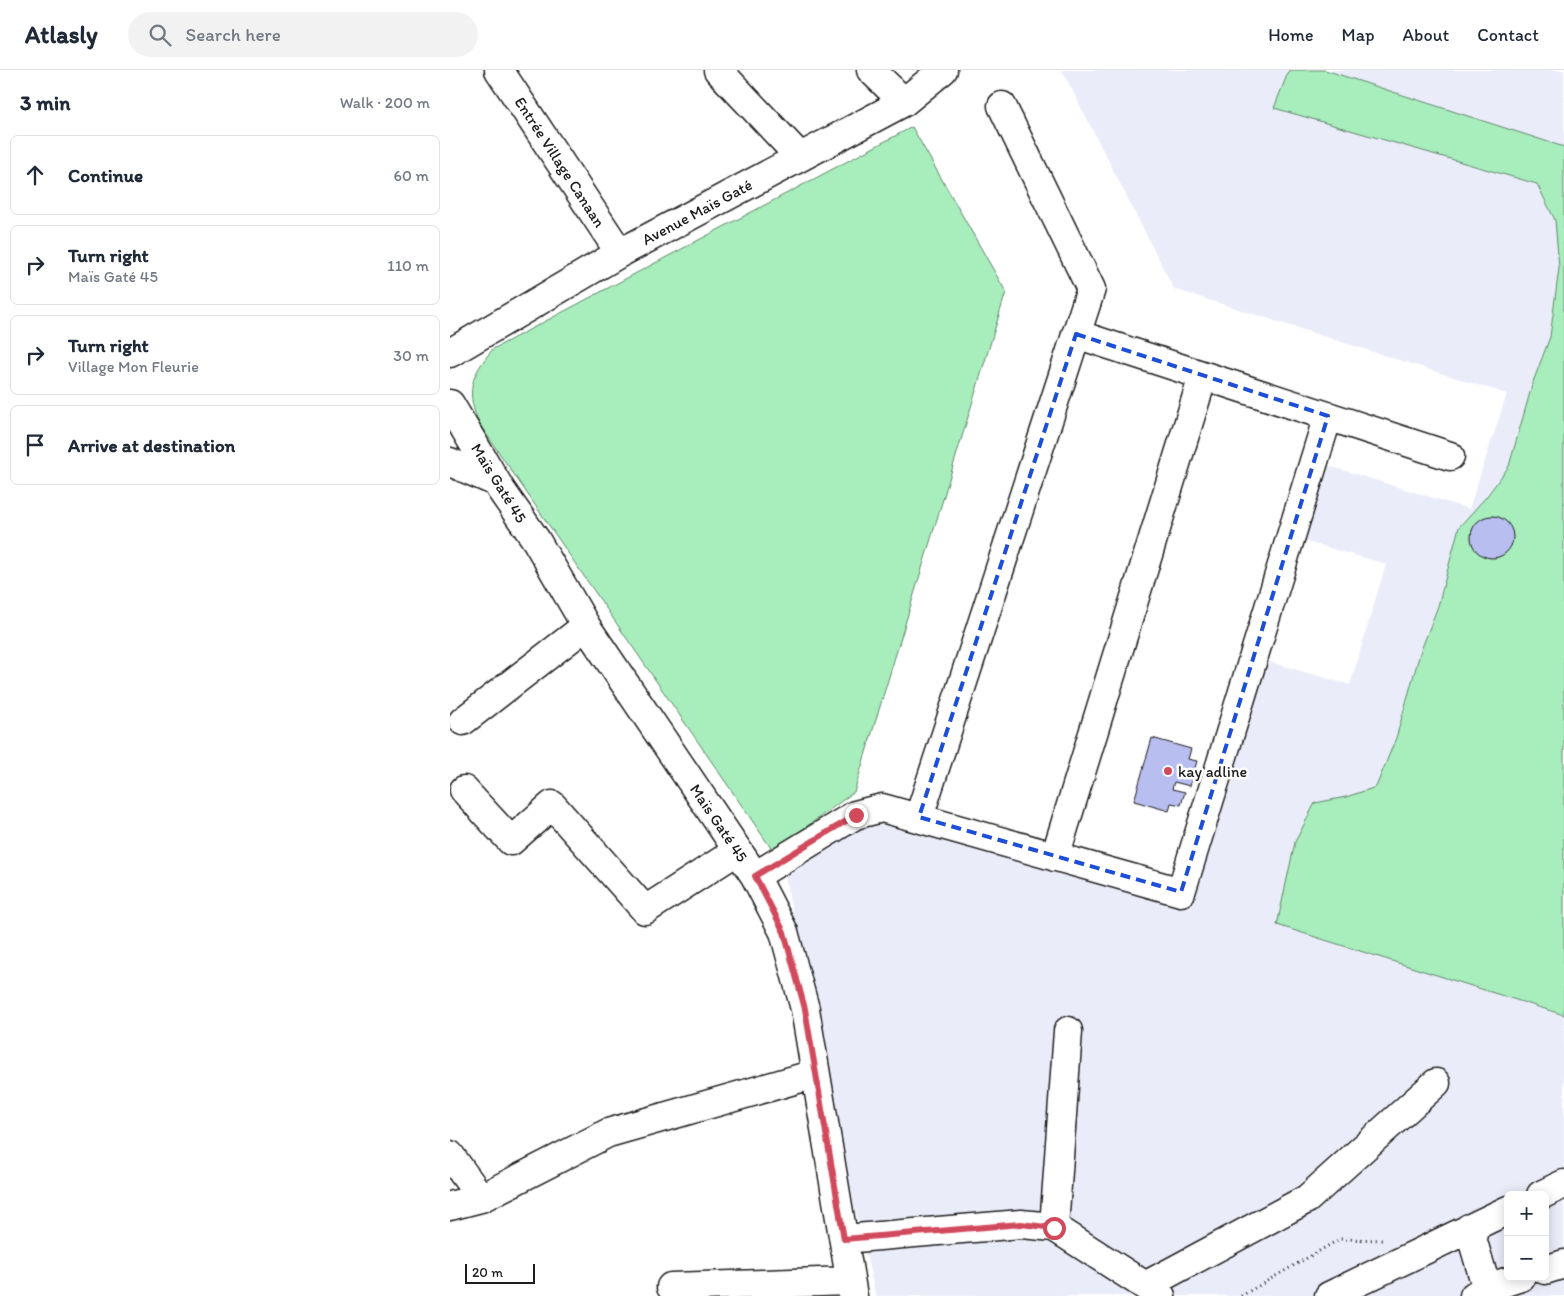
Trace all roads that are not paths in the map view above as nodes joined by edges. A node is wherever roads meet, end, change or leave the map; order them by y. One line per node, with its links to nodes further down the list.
1 (499, 70): 8 (street, Entrée Village Canaan)
2 (718, 70): 7 (street)
3 (871, 70): 5 (street)
4 (943, 70): 5 (street, Avenue Maïs Gaté)
5 (904, 102): 7 (street, Avenue Maïs Gaté)
6 (1002, 106): 9 (street)
7 (800, 157): 8 (street, Avenue Maïs Gaté)
8 (620, 253): 10 (street, Avenue Maïs Gaté)
9 (1076, 334): 11 (street); 20 (street)
10 (450, 353)
11 (1203, 376): 13 (street); 22 (street)
12 (450, 404): 16 (street, Maïs Gaté 45)
13 (1328, 416): 14 (street); 22 (street)
14 (1450, 456)
15 (450, 462): 16 (street)
16 (496, 482): 17 (street, Maïs Gaté 45)
17 (586, 626): 18 (street); 21 (street, Maïs Gaté 45)
18 (463, 721)
19 (464, 790): 21 (street)
20 (919, 817): 22 (street); 23 (street)
21 (738, 851): 23 (street, Maïs Gaté 45)
22 (1055, 857)
23 (755, 876): 25 (street, Maïs Gaté 45)
24 (1068, 1032): 33 (street)
25 (815, 1074): 30 (street); 35 (street, Maïs Gaté 45)
26 (1436, 1084): 41 (street)
27 (450, 1155): 30 (street)
28 (1564, 1184): 29 (street)
29 (1549, 1191)
30 (481, 1198): 31 (street)
31 (450, 1206)
32 (1504, 1212): 34 (street)
33 (1054, 1228): 35 (street); 41 (street)
34 (1469, 1228): 42 (street); 43 (street)
35 (844, 1239): 40 (street, Maïs Gaté 45)
36 (1564, 1264): 37 (street)
37 (1549, 1269)
38 (1512, 1281): 42 (street)
39 (670, 1287): 40 (street)
40 (851, 1288)
41 (1153, 1291)
42 (1484, 1293)
43 (1329, 1296)

